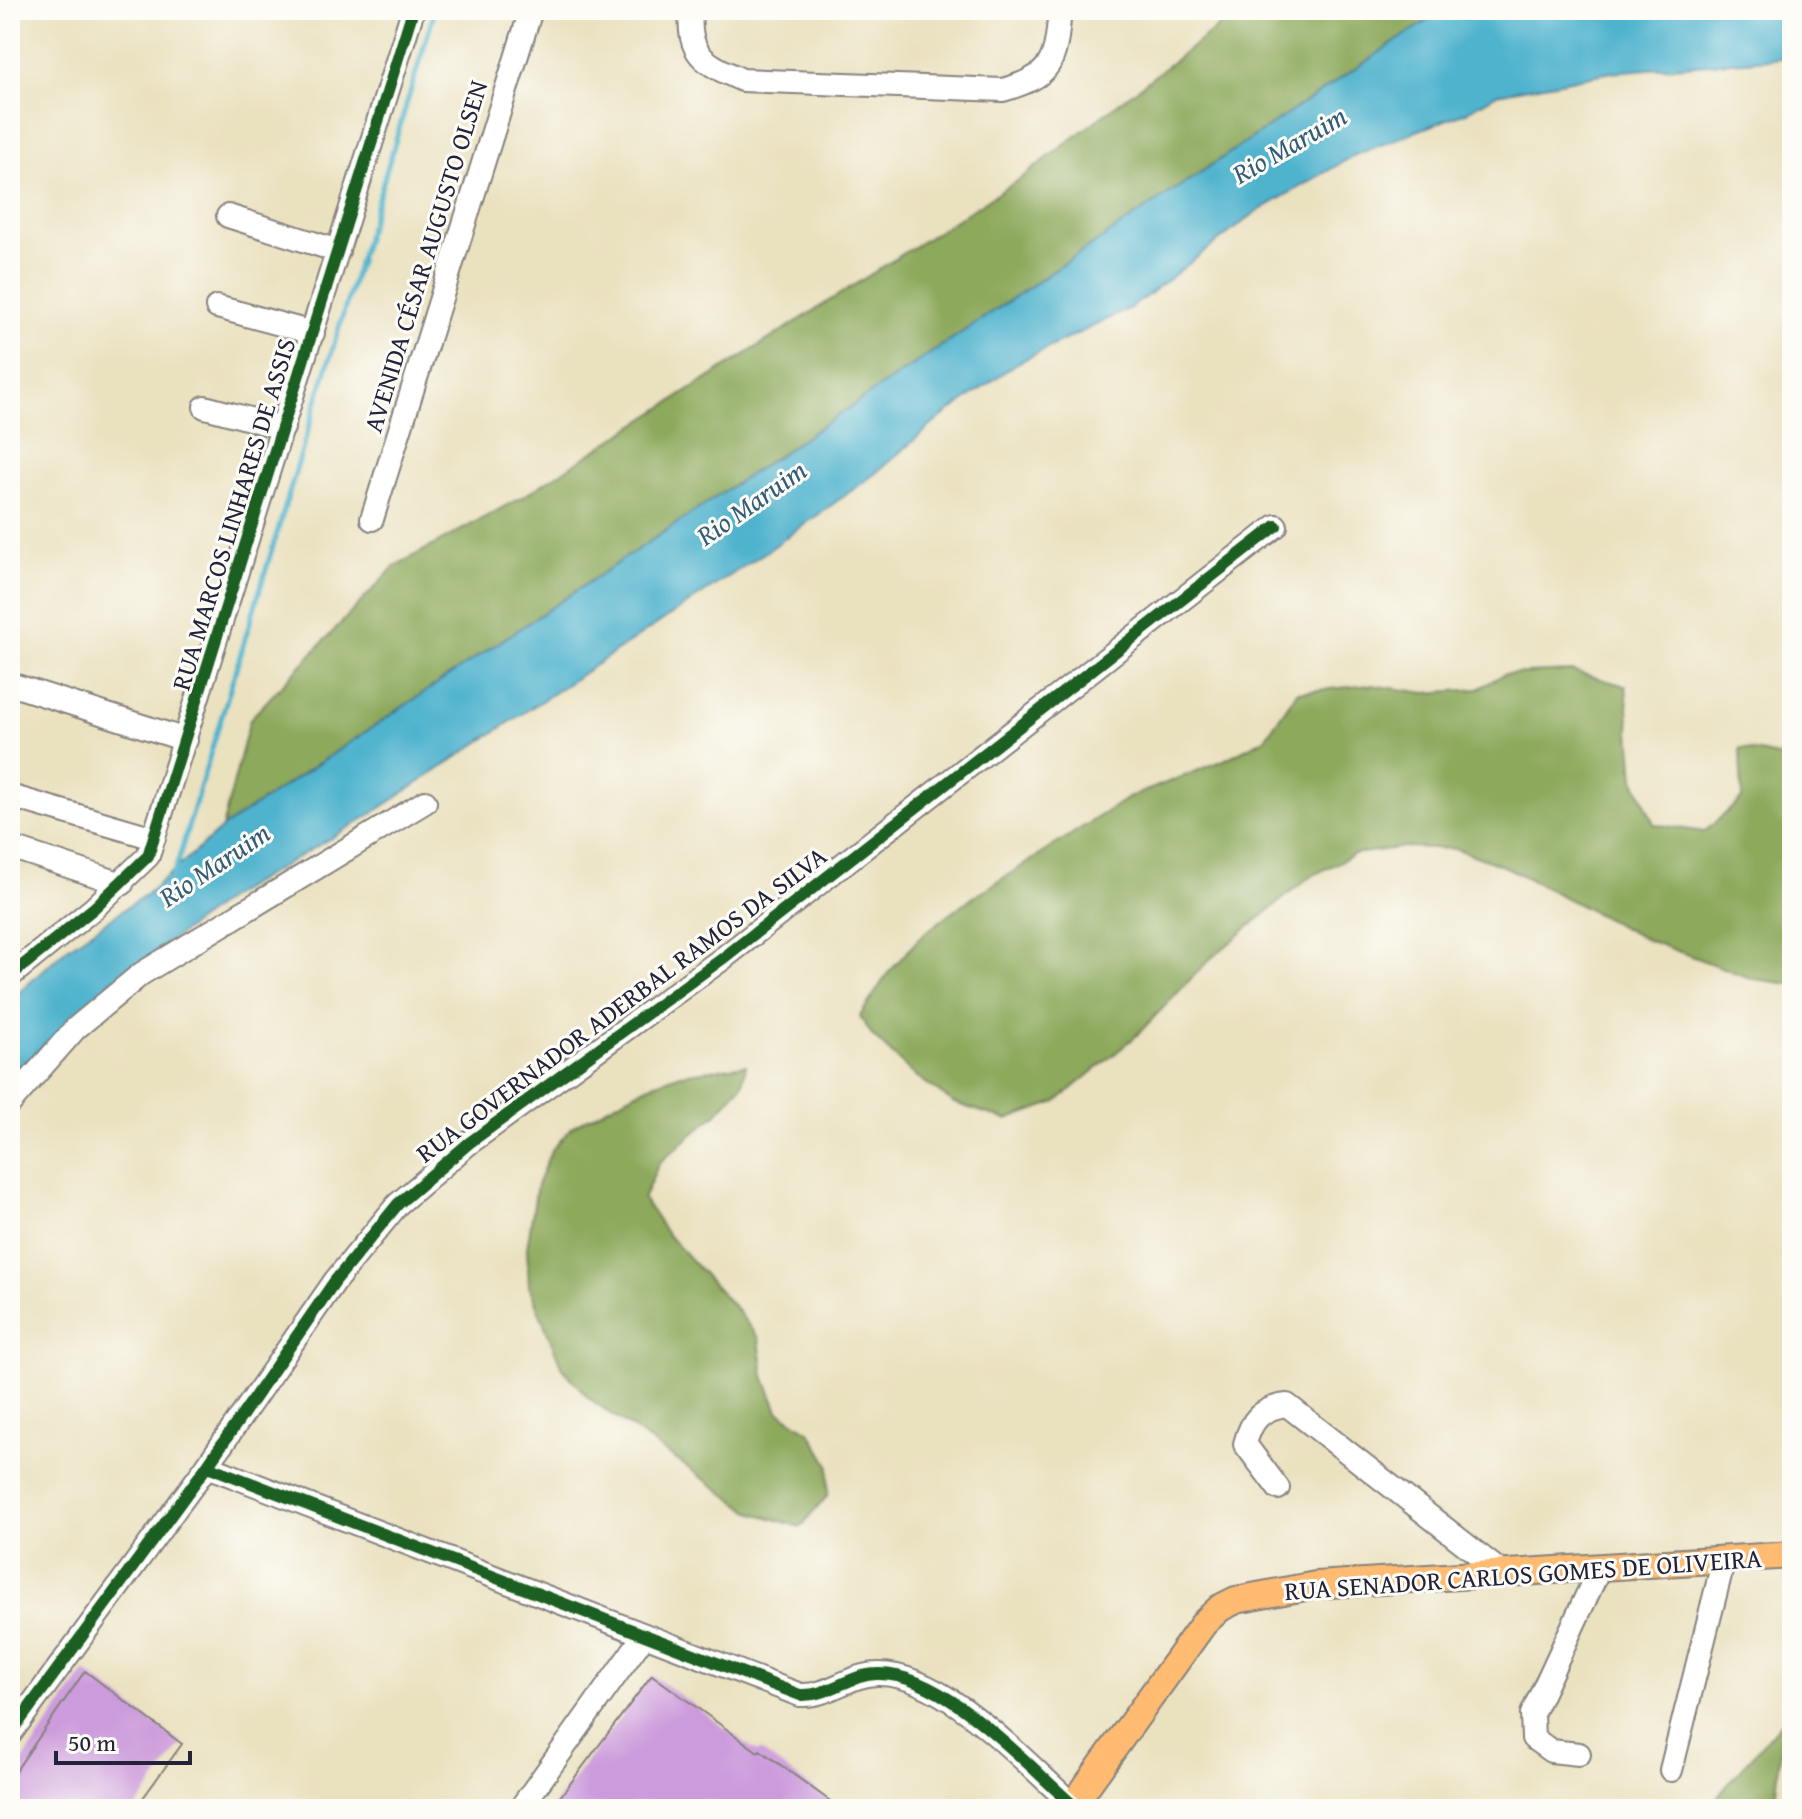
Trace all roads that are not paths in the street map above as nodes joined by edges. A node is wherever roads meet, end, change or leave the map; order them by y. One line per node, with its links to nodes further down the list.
1 (413, 10): 6 (street, RUA MARCOS LINHARES DE ASSIS)
2 (531, 10): 11 (street, AVENIDA CÉSAR AUGUSTO OLSEN)
3 (691, 10): 4 (street)
4 (1060, 10)
5 (228, 216): 6 (street)
6 (338, 251): 8 (street, RUA MARCOS LINHARES DE ASSIS)
7 (217, 307): 8 (street)
8 (313, 333): 10 (street, RUA MARCOS LINHARES DE ASSIS)
9 (205, 407): 10 (street)
10 (283, 428): 14 (street, RUA MARCOS LINHARES DE ASSIS)
11 (372, 519)
12 (1276, 526): 22 (street, RUA GOVERNADOR ADERBAL RAMOS DA SILVA)
13 (10, 684): 14 (street)
14 (186, 740): 17 (street, RUA MARCOS LINHARES DE ASSIS)
15 (10, 796): 17 (street)
16 (425, 802): 21 (street)
17 (154, 838): 19 (street, RUA MARCOS LINHARES DE ASSIS)
18 (10, 847): 19 (street)
19 (122, 884): 20 (street, RUA MARCOS LINHARES DE ASSIS)
20 (10, 976)
21 (10, 1103)
22 (207, 1466): 28 (street); 29 (street, RUA GOVERNADOR ADERBAL RAMOS DA SILVA)
23 (1278, 1488): 27 (street)
24 (1792, 1555): 25 (main road, RUA SENADOR CARLOS GOMES DE OLIVEIRA)
25 (1724, 1559): 26 (main road, RUA SENADOR CARLOS GOMES DE OLIVEIRA); 31 (street)
26 (1600, 1567): 27 (main road, RUA SENADOR CARLOS GOMES DE OLIVEIRA); 30 (street)
27 (1502, 1573): 32 (main road, RUA SENADOR CARLOS GOMES DE OLIVEIRA)
28 (643, 1637): 32 (street); 33 (street)
29 (10, 1734)
30 (1579, 1754)
31 (1671, 1770)
32 (1072, 1807)
33 (520, 1809)

